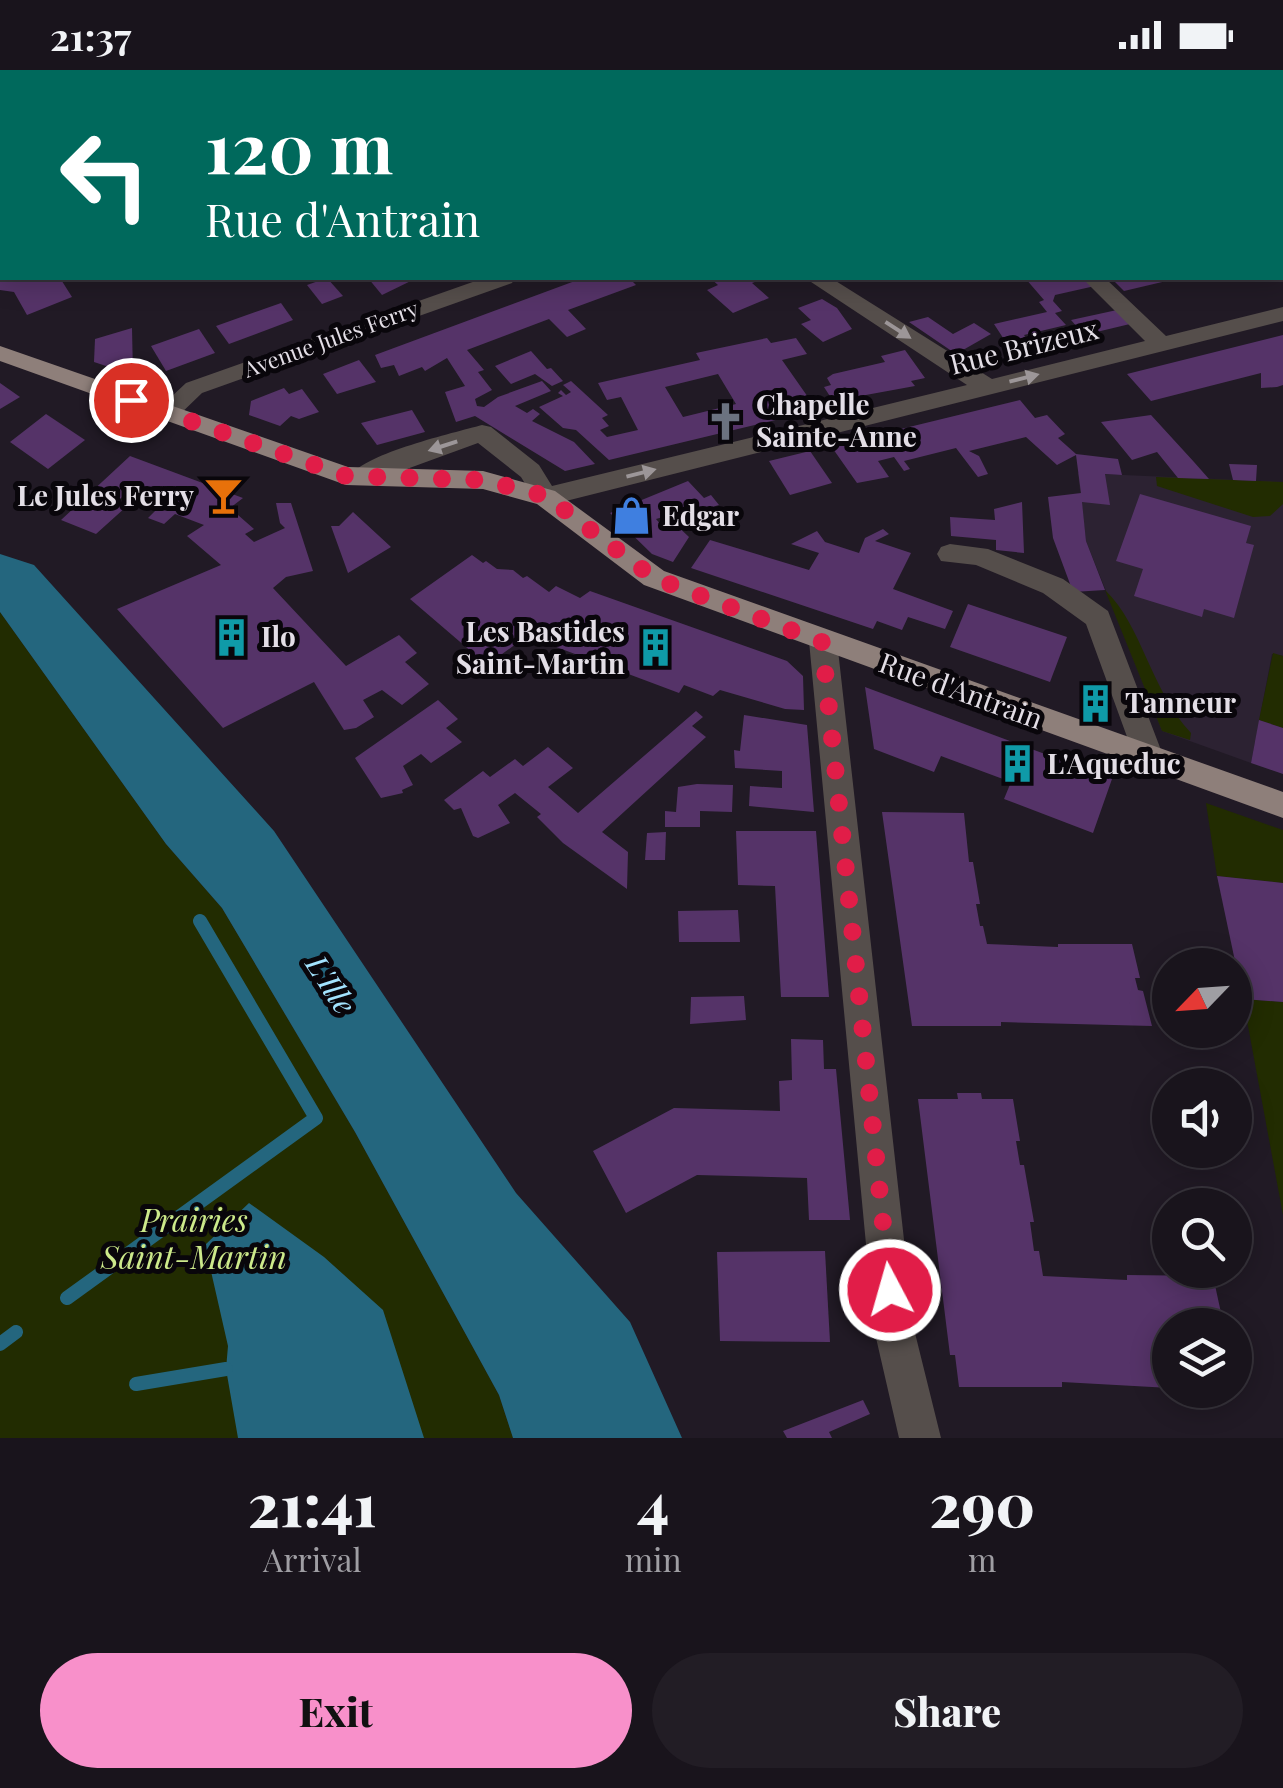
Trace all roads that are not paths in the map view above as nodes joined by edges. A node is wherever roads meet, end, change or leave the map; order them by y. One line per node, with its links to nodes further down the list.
1 (498, 280): 8 (street, Avenue Jules Ferry)
2 (819, 280): 7 (street, one-way to 7)
3 (1096, 280): 5 (street)
4 (1283, 314): 5 (street, Rue Brizeux)
5 (1161, 344): 7 (street, Rue Brizeux, one-way to 5)
6 (0, 354): 8 (main road, Rue d'Antrain)
7 (988, 387): 10 (street, Rue Brizeux, one-way to 7)
8 (166, 412): 9 (main road, Rue d'Antrain)
9 (363, 476): 10 (main road, Rue d'Antrain); 10 (street, Rue d'Antrain, one-way to 9)
10 (546, 496): 12 (main road, Rue d'Antrain)
11 (950, 554): 13 (street)
12 (822, 642): 13 (main road, Rue d'Antrain); 15 (street)
13 (1148, 758): 14 (main road, Rue d'Antrain)
14 (1283, 805)
15 (920, 1438)

